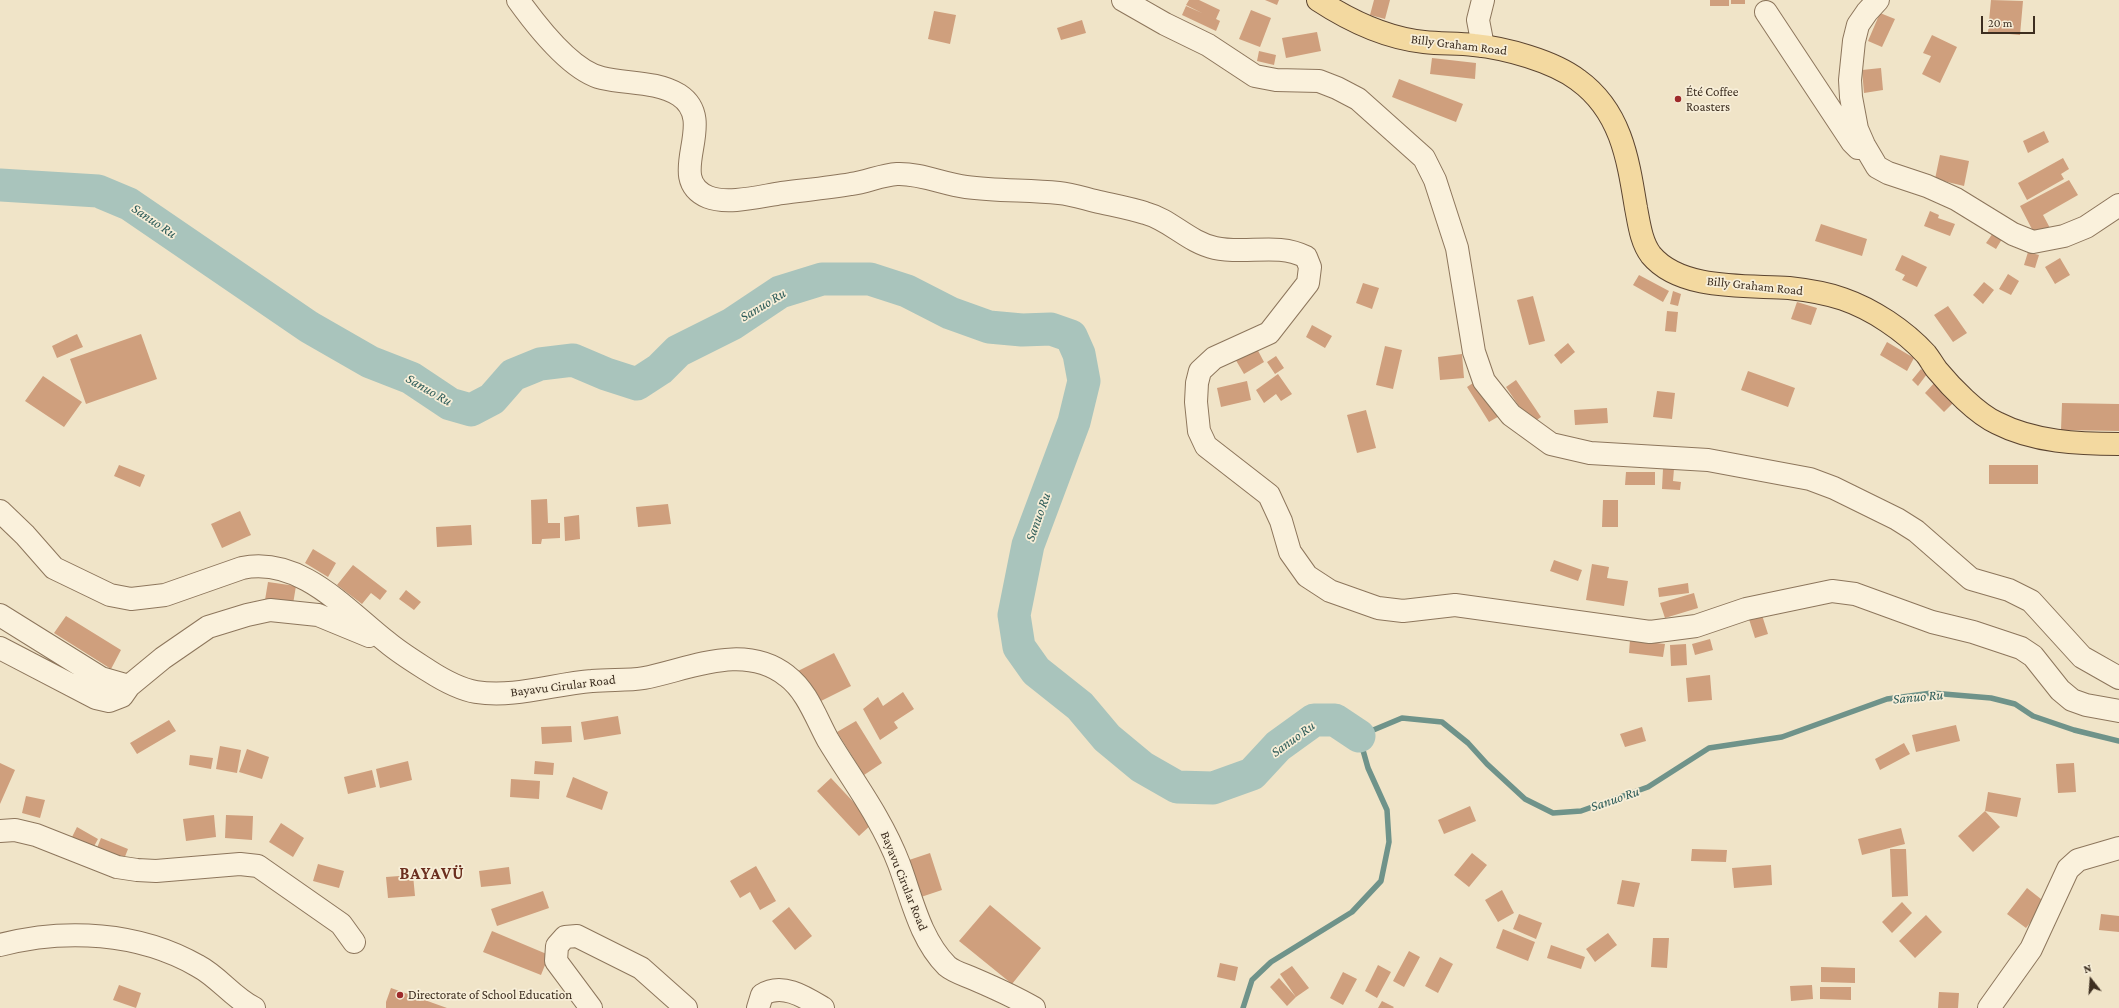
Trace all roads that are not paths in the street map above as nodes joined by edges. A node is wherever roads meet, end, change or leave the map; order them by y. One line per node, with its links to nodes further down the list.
1 (518, 0): 17 (street)
2 (1124, 0): 15 (street)
3 (1318, 0): 7 (main road, Billy Graham Road)
4 (1484, 0): 7 (street)
5 (1878, 0): 8 (street)
6 (1766, 12): 8 (street)
7 (1483, 46): 10 (main road, Billy Graham Road)
8 (1878, 167): 9 (street)
9 (2119, 205)
10 (2119, 444)
11 (0, 511): 13 (street, Bayavu Cirular Road)
12 (0, 615): 16 (street)
13 (388, 643): 16 (street); 27 (street, Bayavu Cirular Road)
14 (0, 648): 16 (street)
15 (2119, 678)
16 (129, 686)
17 (2119, 711)
18 (0, 831): 20 (street)
19 (2119, 848): 28 (street)
20 (354, 942)
21 (0, 945): 22 (street)
22 (254, 1008)
23 (592, 1008): 24 (street)
24 (686, 1008)
25 (758, 1008): 26 (street)
26 (823, 1008)
27 (1034, 1008)
28 (1989, 1008)

